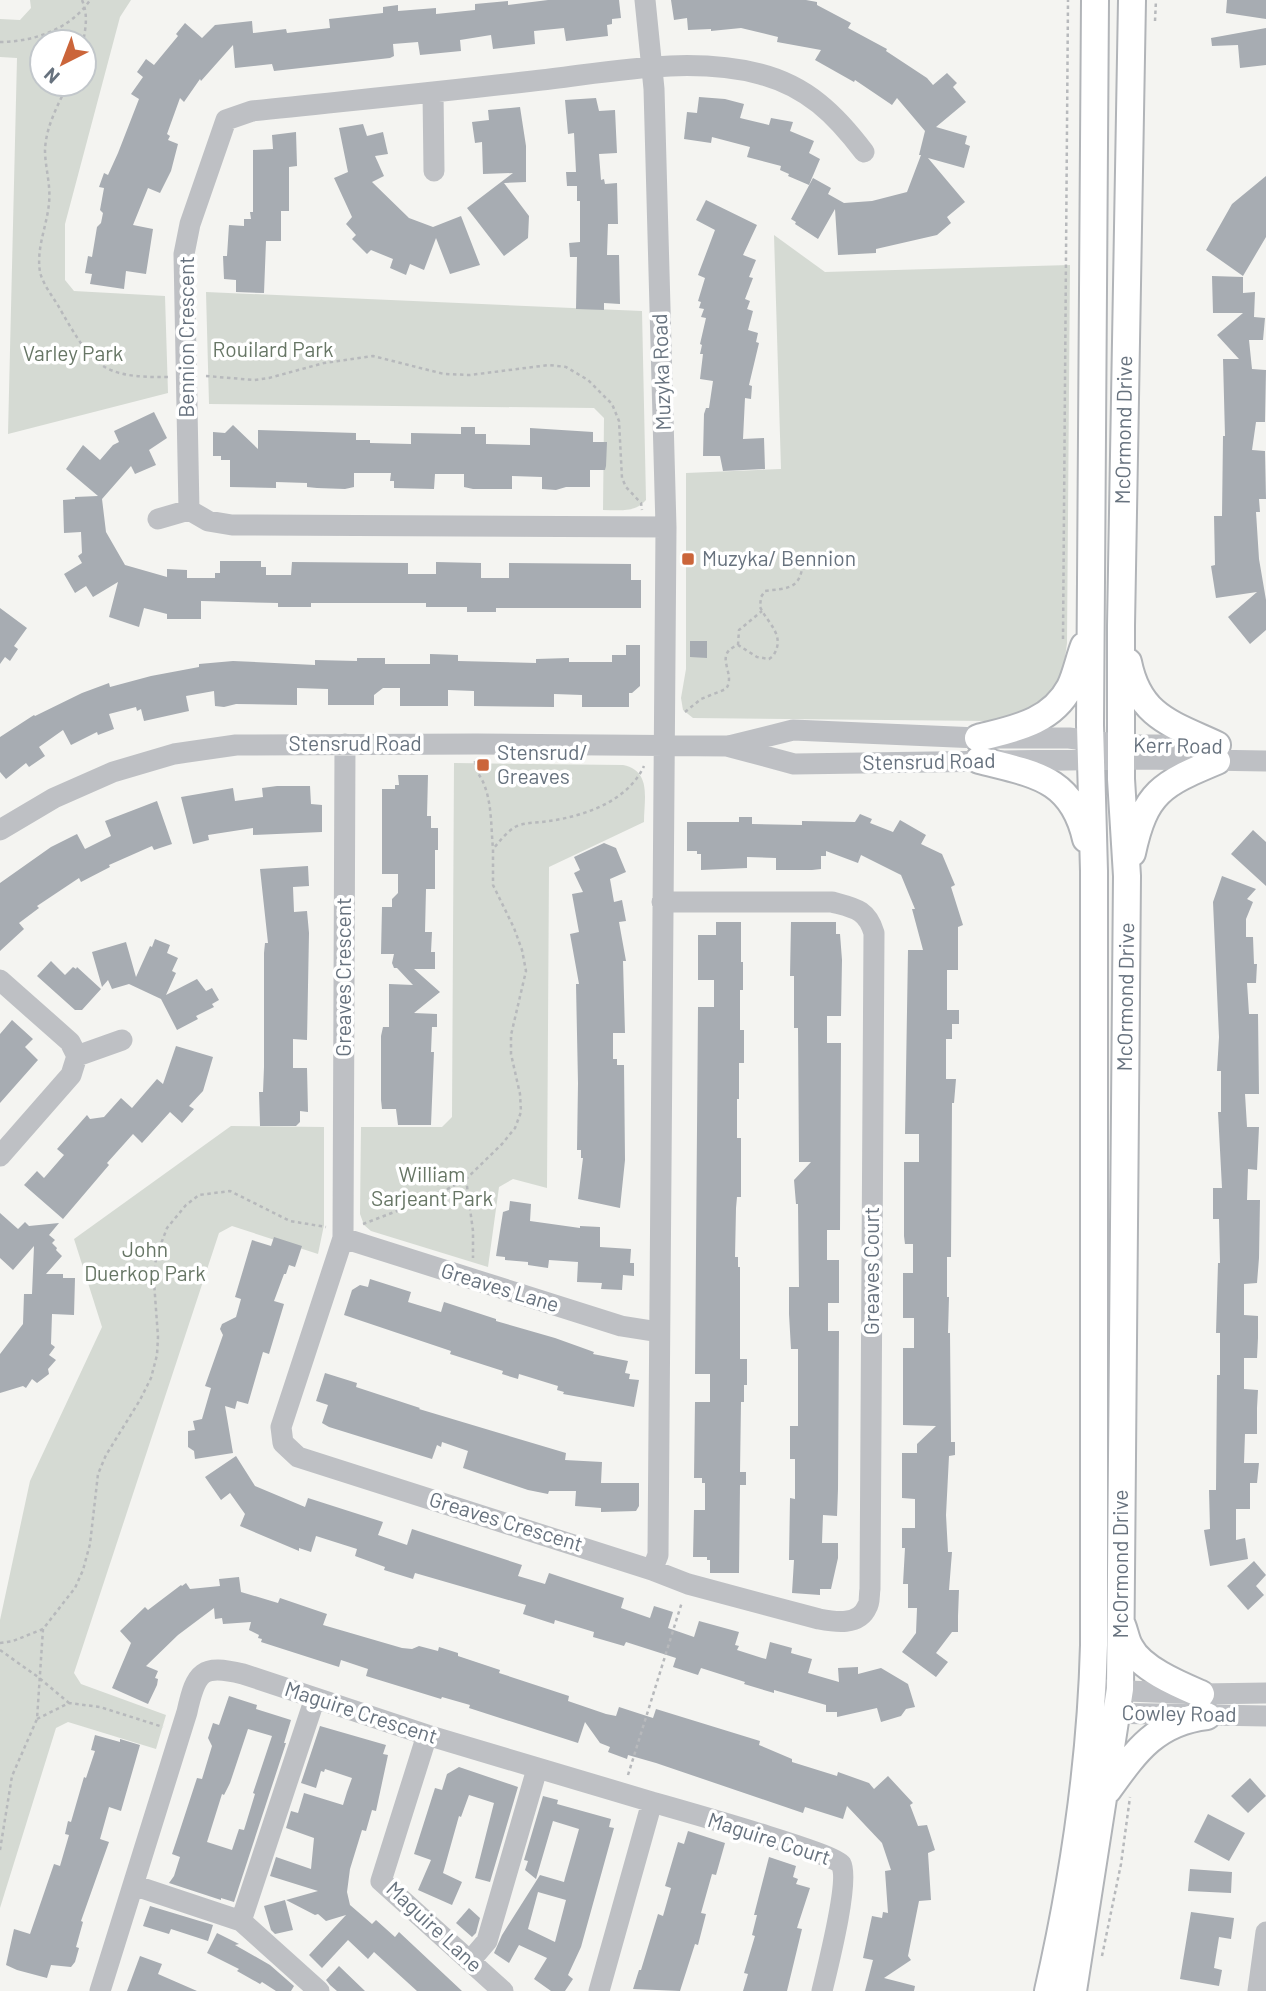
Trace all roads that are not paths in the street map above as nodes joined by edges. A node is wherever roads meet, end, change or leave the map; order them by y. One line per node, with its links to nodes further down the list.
1 (645, 0): 4 (street, Muzyka Road)
2 (1096, 0): 11 (main road, McOrmond Drive)
3 (1132, 0): 12 (main road, McOrmond Drive)
4 (652, 68): 5 (street, Bennion Crescent); 6 (street, Bennion Crescent); 10 (street, Muzyka Road)
5 (433, 92): 7 (street); 8 (street, Bennion Crescent)
6 (864, 152)
7 (434, 171)
8 (189, 510): 9 (street); 10 (street)
9 (158, 519)
10 (666, 527): 14 (street, Muzyka Road)
11 (1091, 625): 17 (main road); 18 (main road, McOrmond Drive)
12 (1121, 626): 19 (main road, McOrmond Drive); 20 (main road)
13 (345, 744): 14 (street, Stensrud Road); 22 (street, Stensrud Road); 30 (street, Greaves Crescent)
14 (665, 744): 15 (street, Stensrud Road); 25 (street, Muzyka Road)
15 (727, 746): 17 (street, Stensrud Road); 17 (street, Stensrud Road)
16 (1266, 747): 20 (street, Kerr Road)
17 (978, 749): 18 (street, Stensrud Road); 23 (main road)
18 (1090, 749): 19 (street, Kerr Road); 23 (main road, McOrmond Drive)
19 (1122, 752): 20 (street, Kerr Road); 24 (main road, McOrmond Drive)
20 (1217, 753): 21 (street, Kerr Road); 24 (main road)
21 (1266, 761)
22 (0, 830)
23 (1094, 871): 36 (main road, McOrmond Drive)
24 (1127, 876): 33 (main road, McOrmond Drive)
25 (663, 902): 31 (street); 32 (street, Greaves Court)
26 (0, 980): 28 (street)
27 (122, 1040): 28 (street)
28 (77, 1056): 29 (street)
29 (0, 1156)
30 (342, 1233): 31 (street, Greaves Lane); 32 (street, Greaves Crescent)
31 (659, 1332): 32 (street)
32 (652, 1570)
33 (1120, 1620): 36 (main road, McOrmond Drive); 37 (main road)
34 (1266, 1693): 37 (street, Cowley Road)
35 (315, 1698): 39 (street, Maguire Crescent); 43 (street, Maguire Crescent); 44 (street)
36 (1105, 1701): 37 (street, Cowley Road); 41 (main road, McOrmond Drive); 52 (main road, McOrmond Drive)
37 (1204, 1705): 38 (street, Cowley Road); 41 (main road)
38 (1266, 1716)
39 (427, 1735): 40 (street, Maguire Crescent); 46 (street, Maguire Lane)
40 (537, 1769): 42 (street, Maguire Crescent); 46 (street)
41 (1118, 1794): 53 (main road, McOrmond Drive)
42 (652, 1802): 50 (street); 51 (street, Maguire Court)
43 (133, 1885): 44 (street); 47 (street, Maguire Crescent)
44 (241, 1921): 48 (street)
45 (1266, 1932): 54 (street)
46 (470, 1961): 49 (street, Maguire Lane)
47 (100, 1991)
48 (319, 1991)
49 (503, 1991)
50 (599, 1991)
51 (822, 1991)
52 (1048, 1991)
53 (1073, 1991)
54 (1258, 1991)

